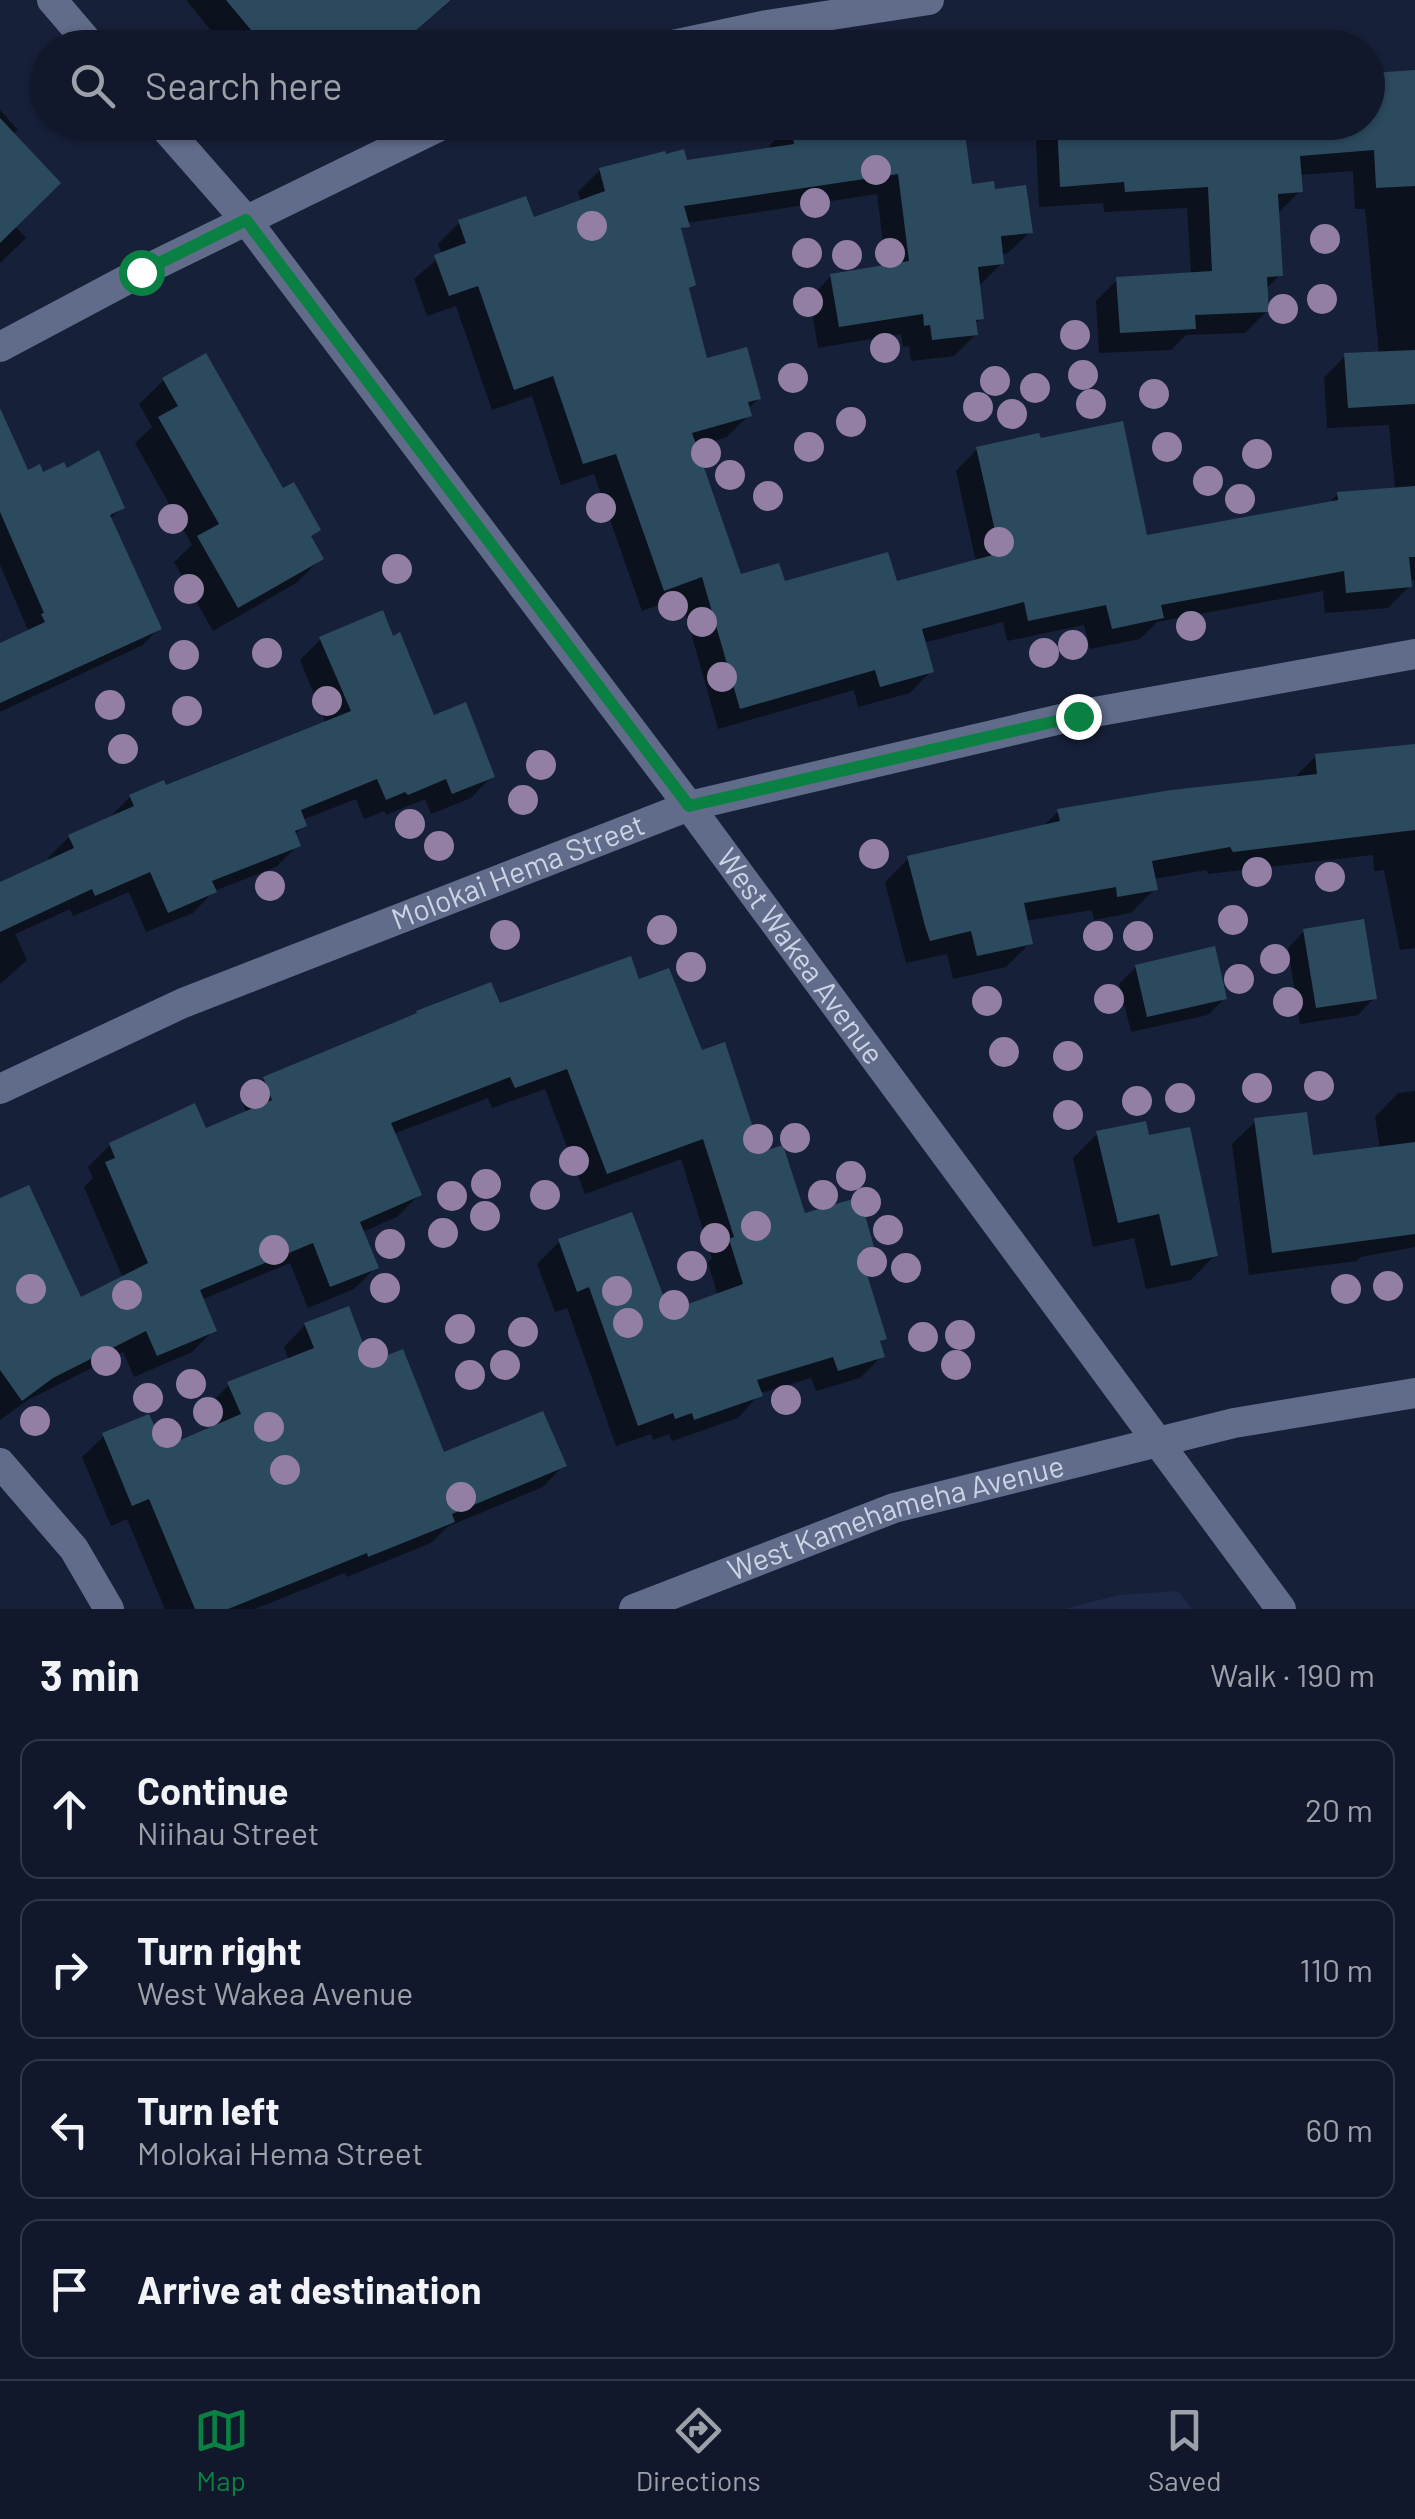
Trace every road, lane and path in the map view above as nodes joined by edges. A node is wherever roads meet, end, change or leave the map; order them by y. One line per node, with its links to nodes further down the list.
1 (52, 0): 3 (street)
2 (928, 0): 4 (street)
3 (78, 30)
4 (743, 30)
5 (176, 140): 7 (street, West Wakea Avenue)
6 (411, 140): 7 (street)
7 (246, 220): 8 (street); 10 (street, West Wakea Avenue)
8 (0, 347)
9 (1415, 654): 10 (street, Molokai Hema Street)
10 (689, 806): 11 (street, Molokai Hema Street); 13 (street, West Wakea Avenue)
11 (0, 1090)
12 (1415, 1393): 13 (street, West Kamehameha Avenue)
13 (1160, 1442): 16 (street, West Kamehameha Avenue); 17 (street, West Wakea Avenue)
14 (0, 1462): 15 (street)
15 (109, 1609)
16 (634, 1609)
17 (1281, 1609)

